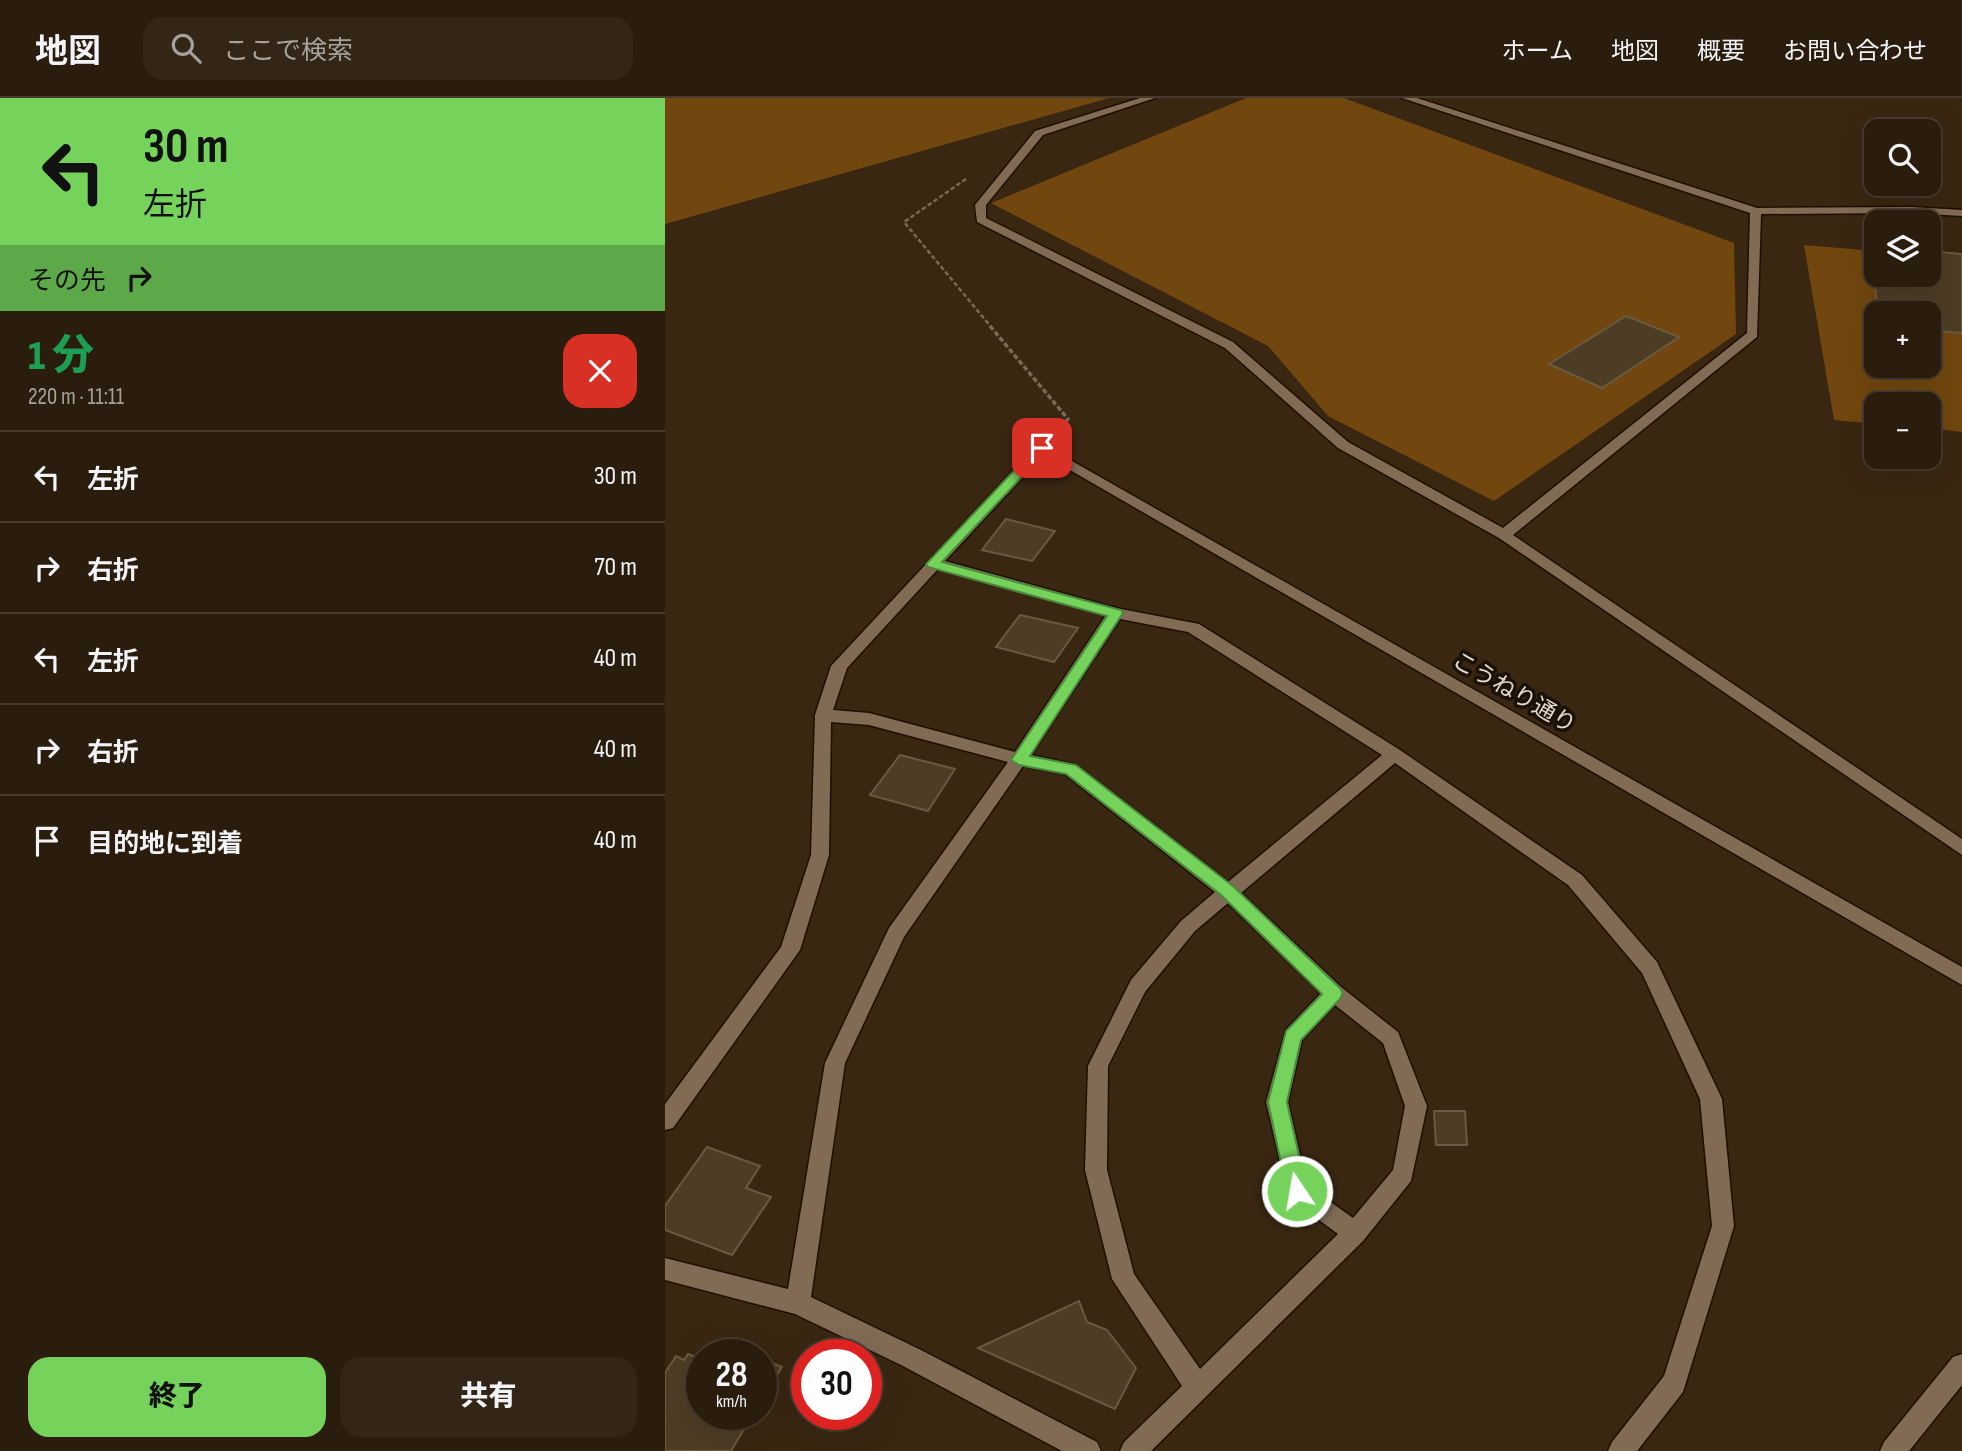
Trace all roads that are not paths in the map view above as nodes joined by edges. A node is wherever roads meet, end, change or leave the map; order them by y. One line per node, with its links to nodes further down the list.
1 (1150, 98): 5 (street)
2 (1407, 98): 3 (street)
3 (1756, 211): 4 (street); 5 (street)
4 (1962, 213)
5 (1504, 535): 11 (street)
6 (933, 564): 7 (street); 8 (street); 13 (street, こうねり通り)
7 (1116, 613): 9 (street); 10 (street)
8 (823, 715): 10 (street); 15 (street)
9 (1394, 754): 12 (street); 23 (street)
10 (1019, 760): 12 (street); 18 (street)
11 (1962, 848)
12 (1227, 891): 14 (street); 20 (street)
13 (1962, 977)
14 (1334, 993): 16 (street); 16 (street)
15 (665, 1121)
16 (1355, 1233): 20 (street)
17 (665, 1269): 18 (street)
18 (799, 1303): 21 (street)
19 (1962, 1366): 24 (street)
20 (1197, 1386): 22 (street)
21 (1088, 1451)
22 (1133, 1451)
23 (1621, 1451)
24 (1893, 1451)

